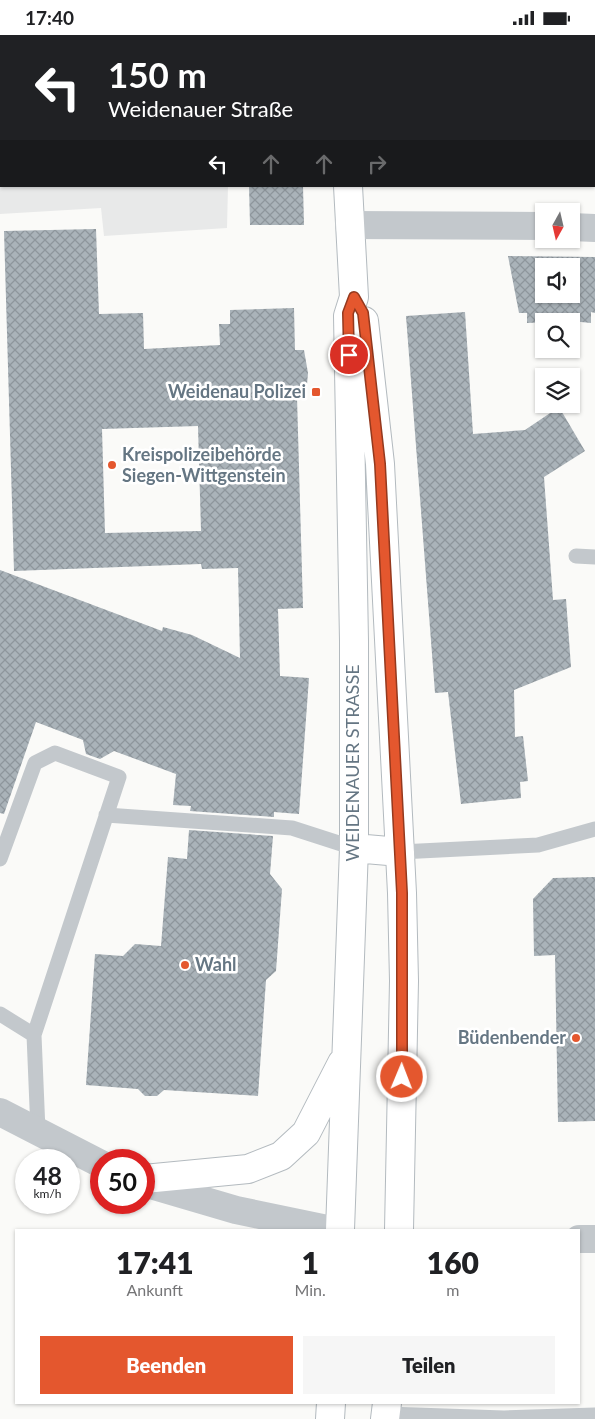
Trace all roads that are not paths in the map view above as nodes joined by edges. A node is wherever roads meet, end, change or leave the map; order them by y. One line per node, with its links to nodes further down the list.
1 (348, 187): 2 (main road, WEIDENAUER STRASSE)
2 (349, 225): 3 (street); 6 (main road, WEIDENAUER STRASSE)
3 (535, 226)
4 (580, 227): 5 (street)
5 (595, 228)
6 (354, 297): 9 (main road, WEIDENAUER STRASSE); 10 (main road, WEIDENAUER STRASSE)
7 (576, 556): 8 (lane)
8 (595, 557)
9 (354, 641): 10 (main road); 13 (main road, WEIDENAUER STRASSE)
10 (389, 641): 14 (main road, WEIDENAUER STRASSE)
11 (106, 815): 13 (lane); 15 (lane); 17 (lane)
12 (595, 829): 14 (lane)
13 (354, 849): 14 (main road); 18 (main road, WEIDENAUER STRASSE)
14 (400, 852): 26 (main road, WEIDENAUER STRASSE)
15 (0, 859)
16 (0, 1014): 17 (lane)
17 (34, 1035): 20 (lane)
18 (347, 1052): 22 (main road); 25 (main road, WEIDENAUER STRASSE)
19 (0, 1112): 20 (street)
20 (38, 1131): 21 (street)
21 (90, 1158)
22 (155, 1178)
23 (155, 1186): 24 (street)
24 (327, 1229)
25 (340, 1229)
26 (399, 1229)
27 (580, 1239): 28 (street)
28 (595, 1239)
29 (331, 1404): 32 (main road)
30 (386, 1412): 31 (lane)
31 (595, 1415)
32 (330, 1419)

